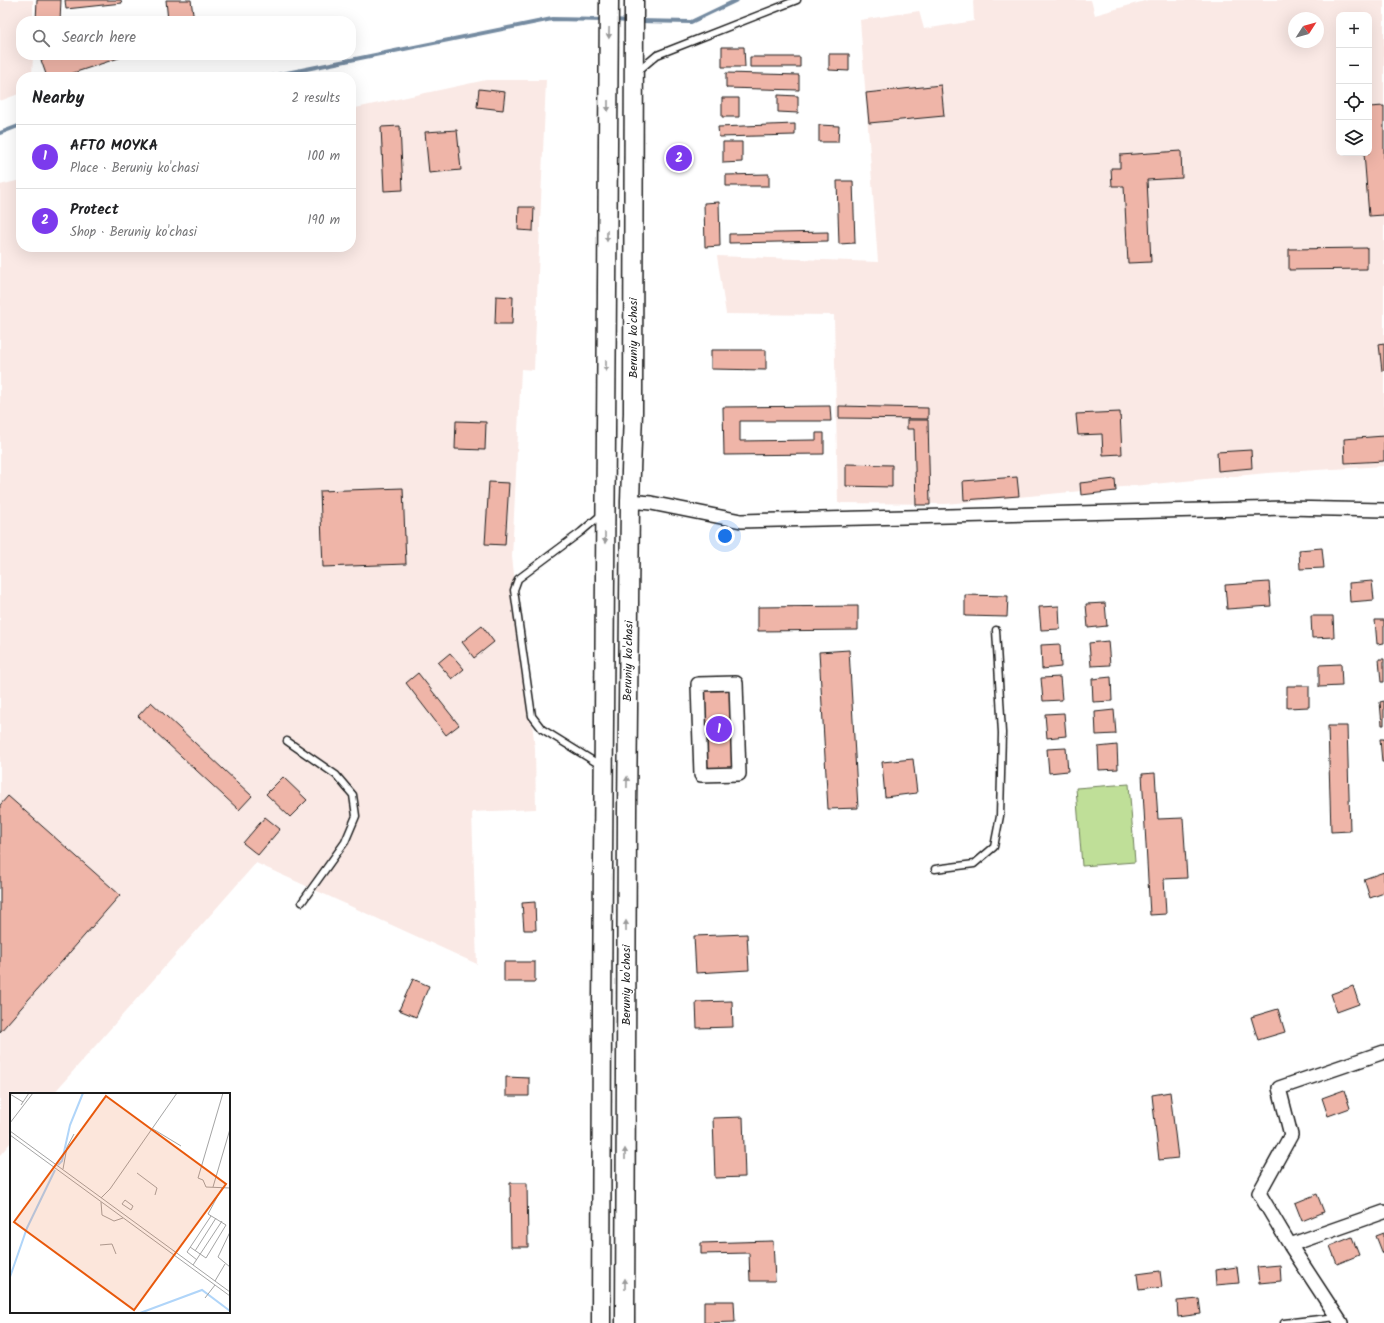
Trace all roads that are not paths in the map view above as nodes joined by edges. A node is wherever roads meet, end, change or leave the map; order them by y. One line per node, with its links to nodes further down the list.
1 (609, 0): 6 (main road, Beruniy ko'chasi, one-way to 6)
2 (634, 0): 4 (main road, Beruniy ko'chasi)
3 (797, 0): 4 (lane)
4 (633, 70): 5 (main road, Beruniy ko'chasi)
5 (633, 212): 6 (main road); 7 (main road, Beruniy ko'chasi)
6 (607, 213): 9 (main road, Beruniy ko'chasi, one-way to 9)
7 (630, 501): 8 (street); 15 (main road, Beruniy ko'chasi, one-way to 7)
8 (1384, 510)
9 (605, 511): 13 (main road, Beruniy ko'chasi, one-way to 13); 13 (lane)
10 (996, 630): 16 (lane)
11 (736, 683): 11 (street)
12 (287, 741): 17 (lane)
13 (603, 767): 14 (main road, Beruniy ko'chasi)
14 (603, 813): 15 (main road); 22 (main road, Beruniy ko'chasi)
15 (627, 813): 23 (main road, Beruniy ko'chasi, one-way to 15)
16 (935, 869)
17 (302, 902)
18 (1384, 1052): 20 (street)
19 (1384, 1212): 20 (street)
20 (1290, 1245): 21 (street)
21 (1339, 1320): 24 (lane)
22 (601, 1323)
23 (625, 1323)
24 (1284, 1323)

